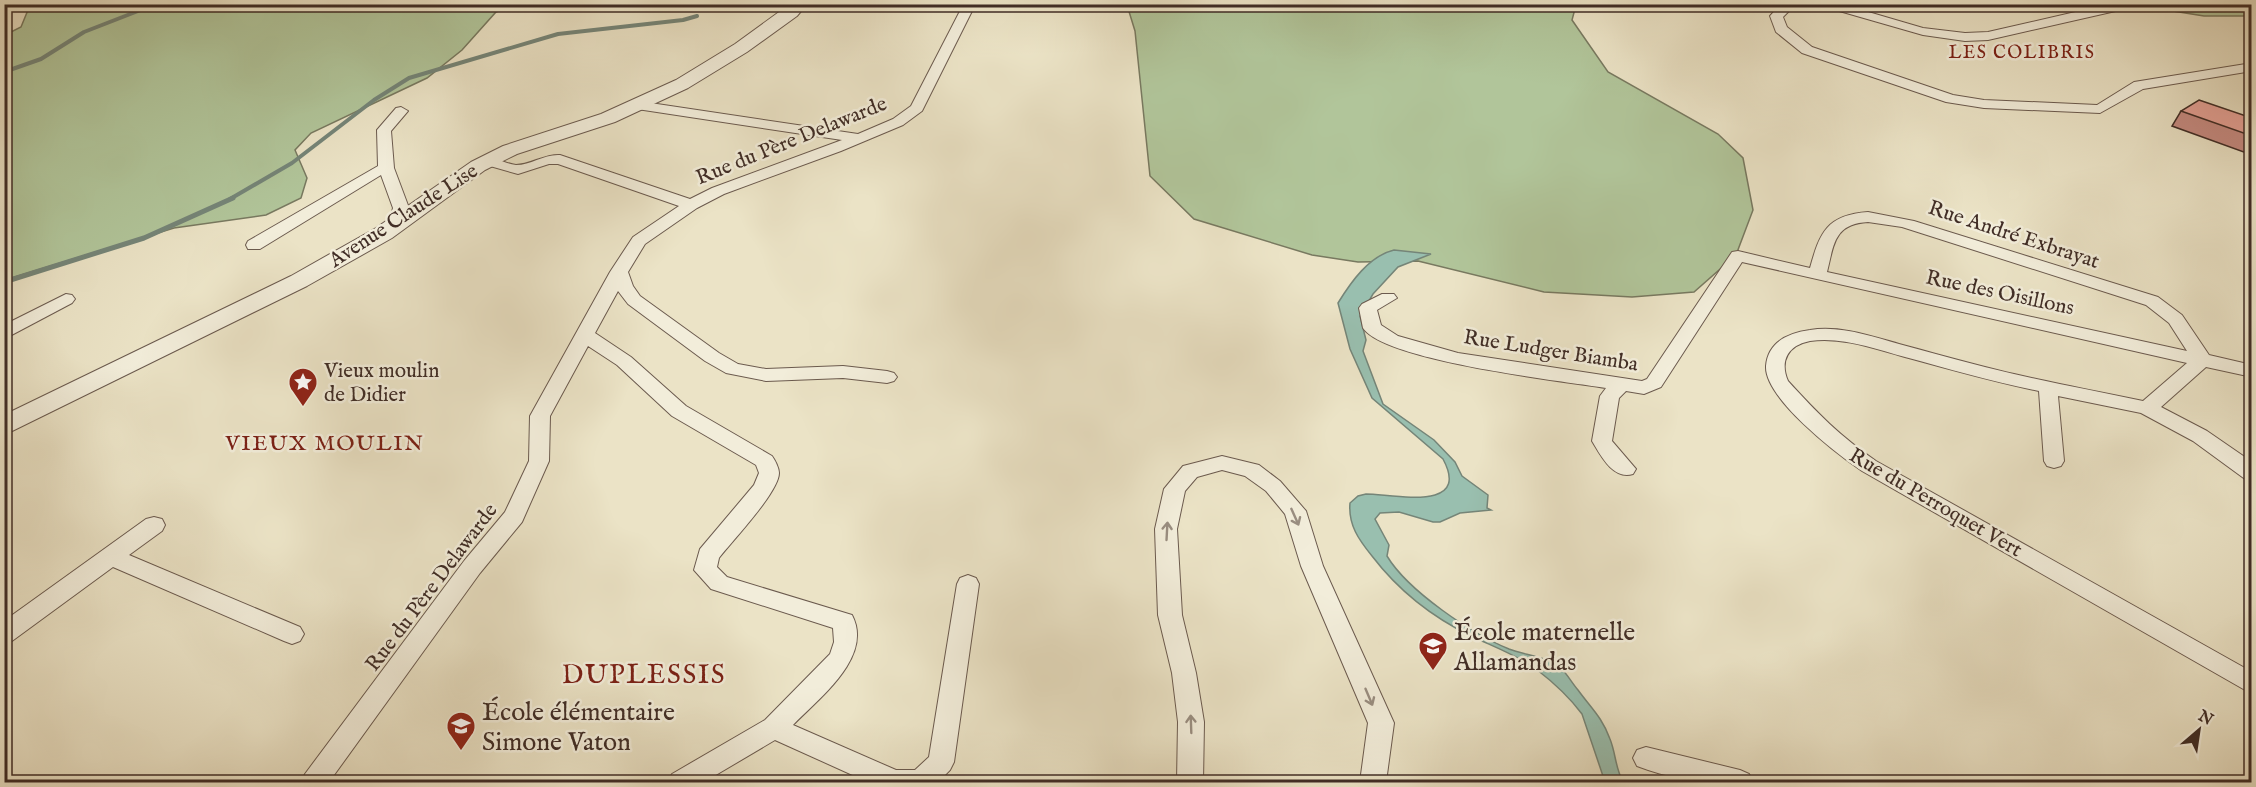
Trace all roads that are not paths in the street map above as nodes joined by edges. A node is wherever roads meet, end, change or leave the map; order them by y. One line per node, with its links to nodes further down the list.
1 (799, 4): 7 (street, Avenue Claude Lise)
2 (967, 4): 9 (street, Rue du Père Delawarde)
3 (1799, 4): 6 (street)
4 (1821, 4): 5 (street)
5 (2120, 6)
6 (2252, 67)
7 (637, 105): 9 (street); 10 (street, Avenue Claude Lise)
8 (401, 111): 11 (street)
9 (861, 138): 12 (street, Rue du Père Delawarde)
10 (489, 160): 12 (street); 13 (street, Avenue Claude Lise)
11 (386, 168): 13 (street); 14 (street)
12 (692, 205): 16 (street, Rue du Père Delawarde)
13 (397, 223): 28 (street, Avenue Claude Lise)
14 (254, 245)
15 (1738, 256): 17 (street, Rue des Oisillons); 25 (street, Rue Ludger Biamba)
16 (619, 272): 21 (street, Rue du Père Delawarde); 24 (street)
17 (1817, 275): 22 (street, Rue des Oisillons); 22 (street, Rue André Exbrayat)
18 (66, 298): 20 (street)
19 (1388, 298): 25 (street, Rue Ludger Biamba)
20 (4, 333)
21 (586, 336): 38 (street); 40 (street, Rue du Père Delawarde)
22 (2202, 360): 23 (street, Rue des Oisillons); 27 (street)
23 (2252, 371)
24 (887, 377)
25 (1620, 386): 30 (street)
26 (2048, 388): 27 (street, Rue du Perroquet Vert); 29 (street); 37 (street, Rue du Perroquet Vert)
27 (2147, 408): 31 (street, Rue du Perroquet Vert)
28 (4, 426)
29 (2054, 461)
30 (1626, 469)
31 (2252, 474)
32 (154, 525): 33 (street)
33 (110, 556): 35 (street); 36 (street)
34 (968, 584): 38 (street)
35 (4, 634)
36 (292, 634)
37 (2252, 684)
38 (774, 728): 41 (street)
39 (1646, 758): 44 (street)
40 (314, 783)
41 (681, 783)
42 (1190, 783): 43 (street, one-way to 43)
43 (1373, 783)
44 (1740, 783)

